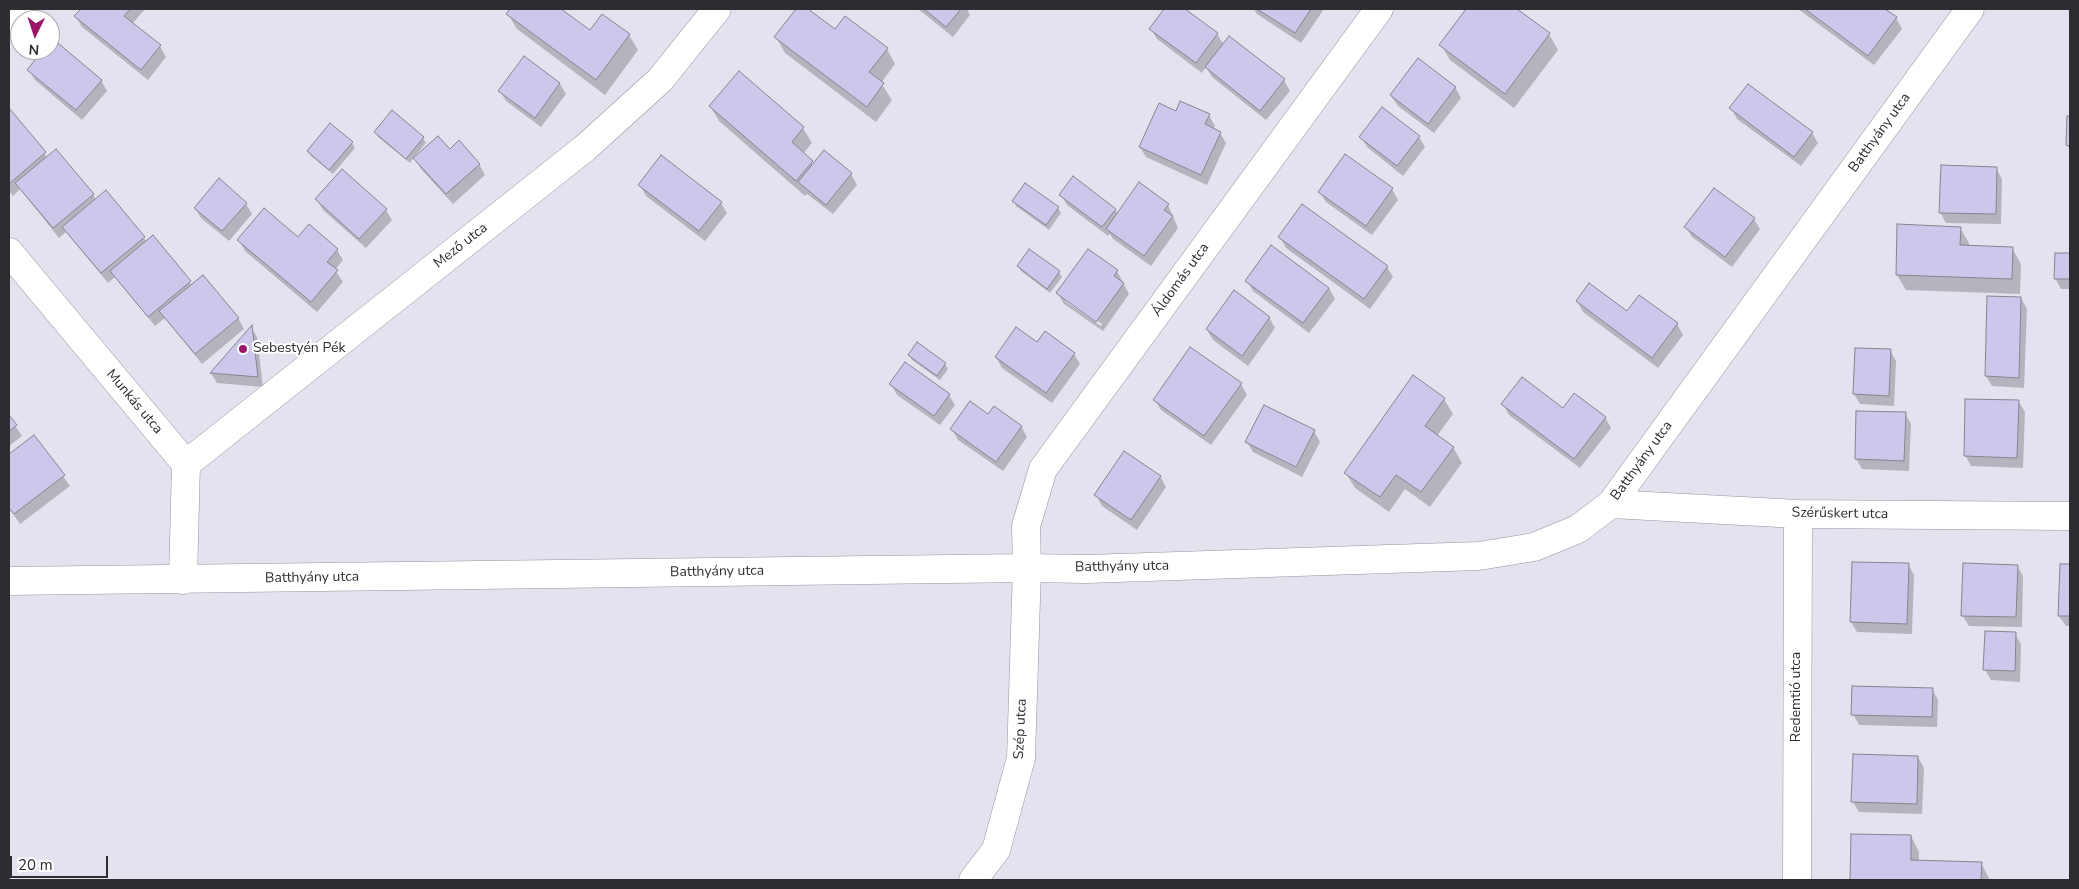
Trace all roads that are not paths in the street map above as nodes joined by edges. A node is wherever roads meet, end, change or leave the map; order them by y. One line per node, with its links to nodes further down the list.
1 (18, 9): 5 (street)
2 (717, 9): 7 (street, Mező utca)
3 (1379, 9): 11 (street, Áldomás utca)
4 (1970, 9): 8 (street, Batthyány utca)
5 (9, 19)
6 (9, 252): 7 (street, Munkás utca)
7 (186, 464): 12 (street)
8 (1611, 504): 9 (street, Szérűskert utca); 11 (street, Batthyány utca)
9 (1798, 514): 10 (street, Szérűskert utca); 15 (street, Redemtió utca)
10 (2070, 516)
11 (1027, 568): 12 (street, Batthyány utca); 14 (street, Szép utca)
12 (183, 580): 13 (street, Batthyány utca)
13 (9, 582)
14 (973, 880)
15 (1797, 880)

